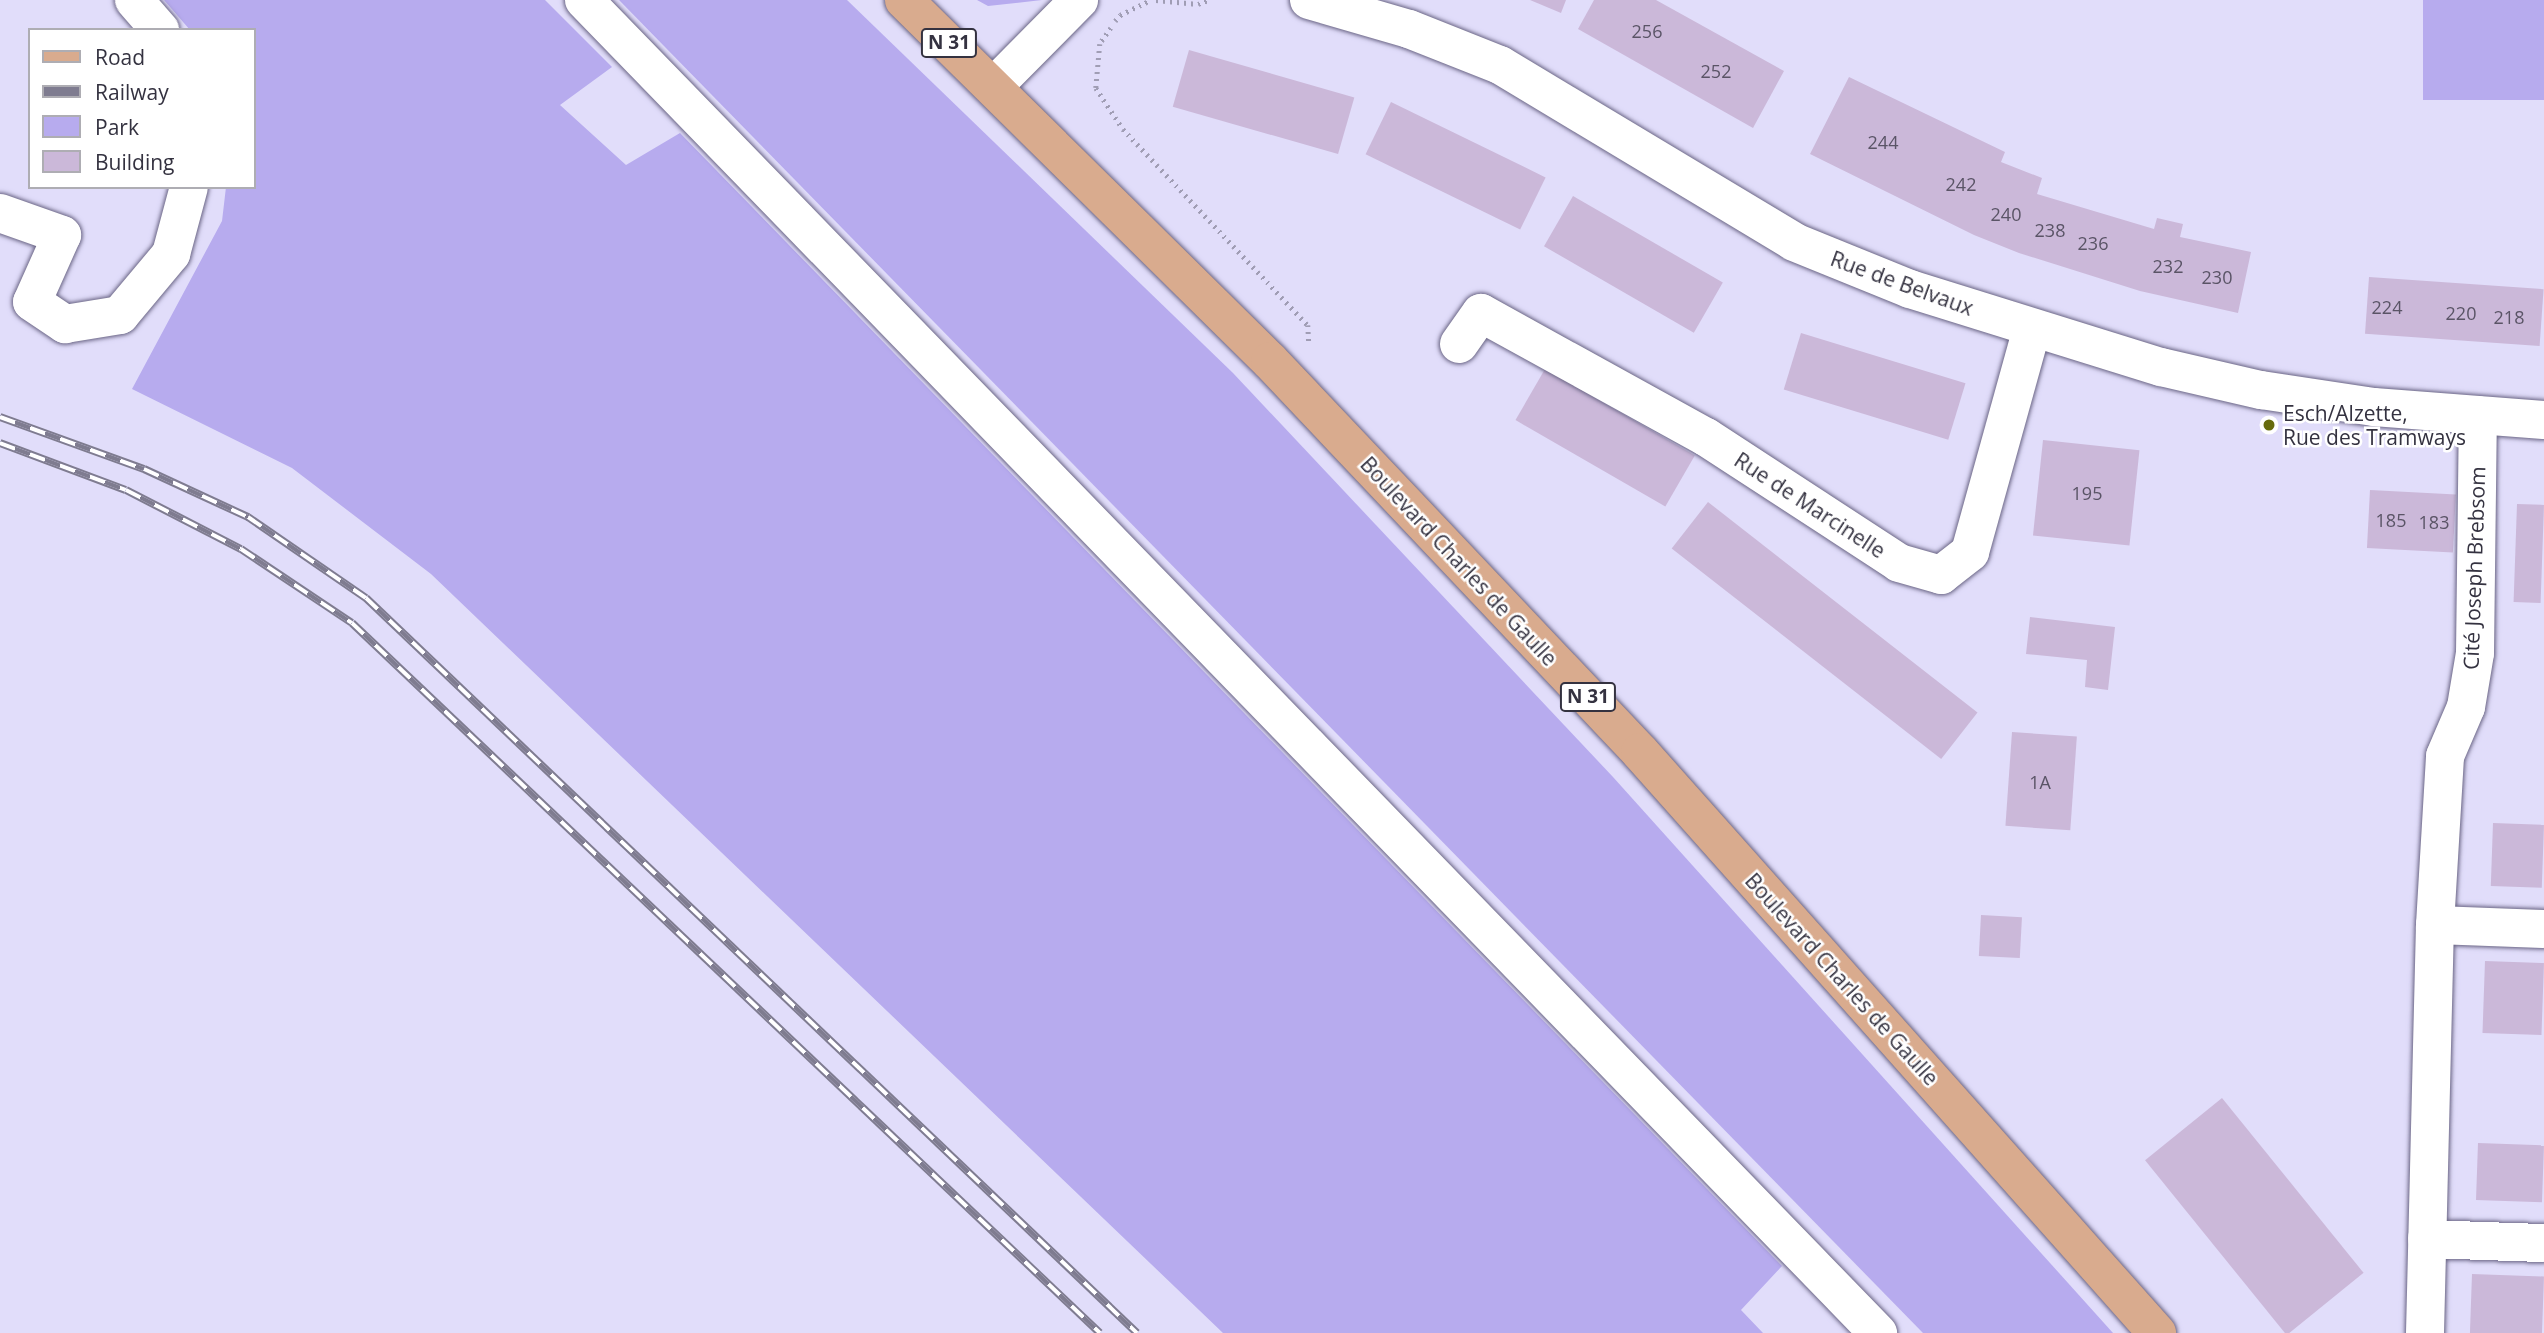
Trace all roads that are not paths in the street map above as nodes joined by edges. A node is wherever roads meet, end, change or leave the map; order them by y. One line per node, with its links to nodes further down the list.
1 (134, 0): 6 (street)
2 (584, 0): 18 (street)
3 (904, 0): 7 (main road, Boulevard Charles de Gaulle / N 31)
4 (1079, 0): 7 (street)
5 (1309, 0): 10 (street, Rue de Belvaux)
6 (158, 28)
7 (994, 86): 19 (main road, Boulevard Charles de Gaulle / N 31)
8 (188, 189): 9 (street)
9 (0, 213)
10 (2032, 328): 11 (street, Rue de Marcinelle); 12 (street, Rue de Belvaux)
11 (1459, 344)
12 (2478, 415): 13 (street, Rue de Belvaux); 14 (street, Cité Joseph Brebsom)
13 (2544, 420)
14 (2435, 925): 15 (street); 16 (street, Cité Joseph Brebsom)
15 (2544, 929)
16 (2427, 1239): 17 (street); 20 (street, Cité Joseph Brebsom)
17 (2544, 1243)
18 (1878, 1333)
19 (2157, 1333)
20 (2425, 1333)

